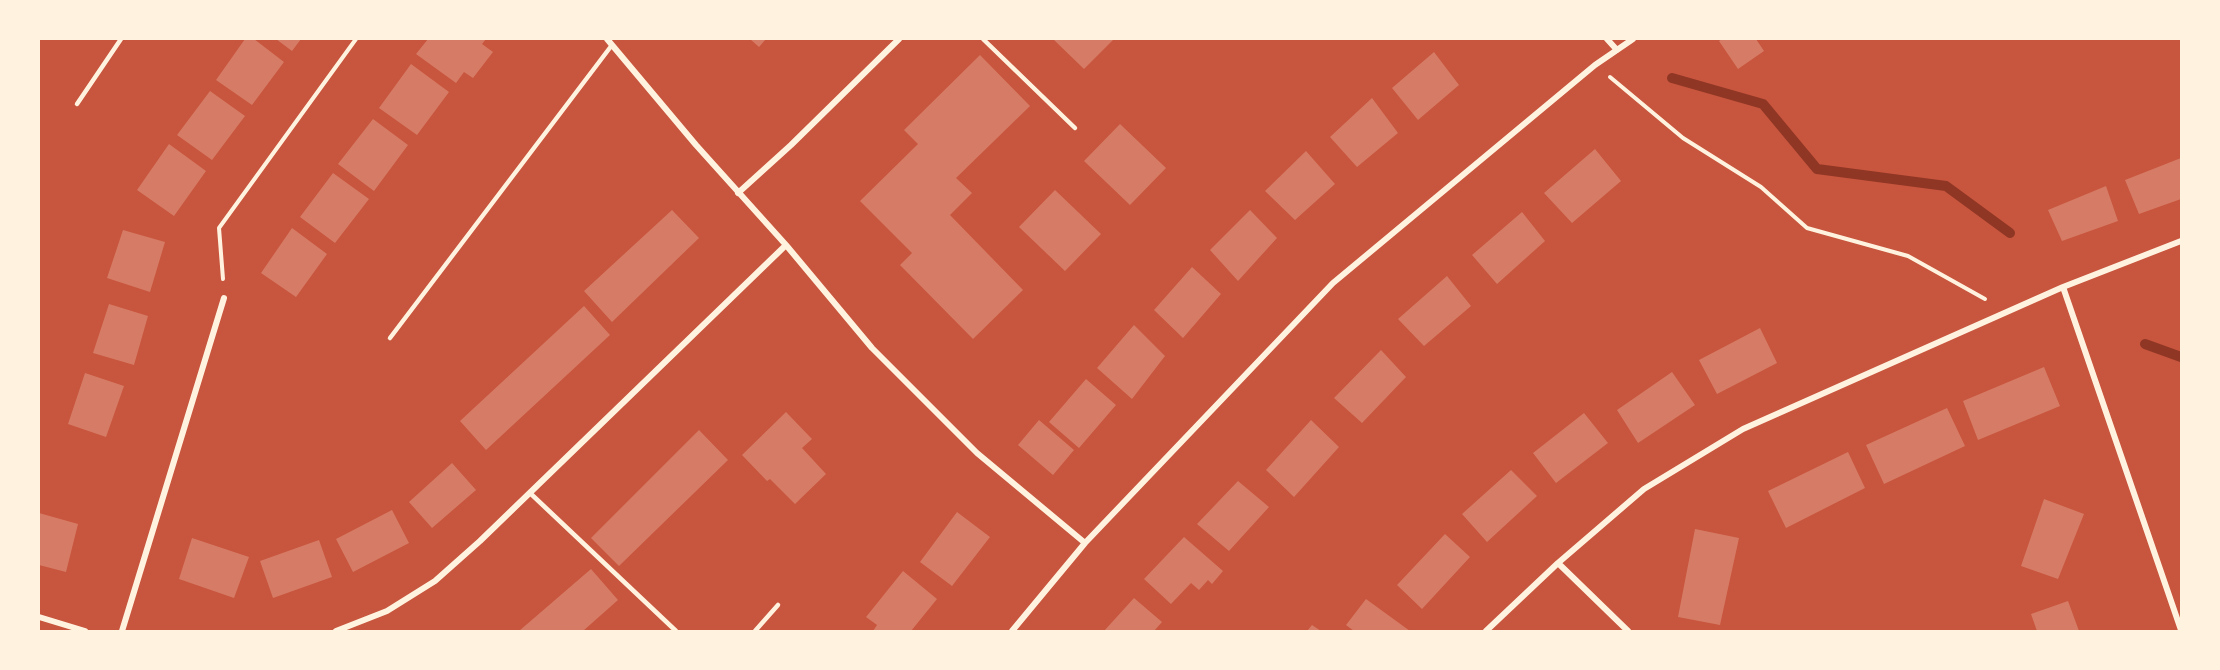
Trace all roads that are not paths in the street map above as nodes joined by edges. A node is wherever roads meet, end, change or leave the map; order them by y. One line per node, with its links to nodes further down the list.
1 (121, 39): 9 (lane)
2 (607, 39): 7 (street)
3 (898, 39): 11 (street)
4 (983, 39): 10 (lane)
5 (1607, 39): 8 (street)
6 (1634, 39): 8 (street)
7 (612, 45): 11 (street); 16 (lane)
8 (1617, 50): 18 (street)
9 (76, 104)
10 (1075, 128)
11 (738, 194): 13 (street)
12 (2181, 241): 14 (street)
13 (786, 245): 17 (street); 18 (street)
14 (2063, 287): 19 (street); 22 (street)
15 (224, 298): 24 (street)
16 (390, 338)
17 (530, 493): 25 (street); 26 (lane)
18 (1085, 543): 28 (street)
19 (1558, 563): 29 (street); 30 (street)
20 (778, 604): 27 (lane)
21 (39, 617): 23 (street)
22 (2181, 630)
23 (85, 631)
24 (122, 631)
25 (336, 631)
26 (676, 631)
27 (755, 631)
28 (1012, 631)
29 (1486, 631)
30 (1628, 631)

